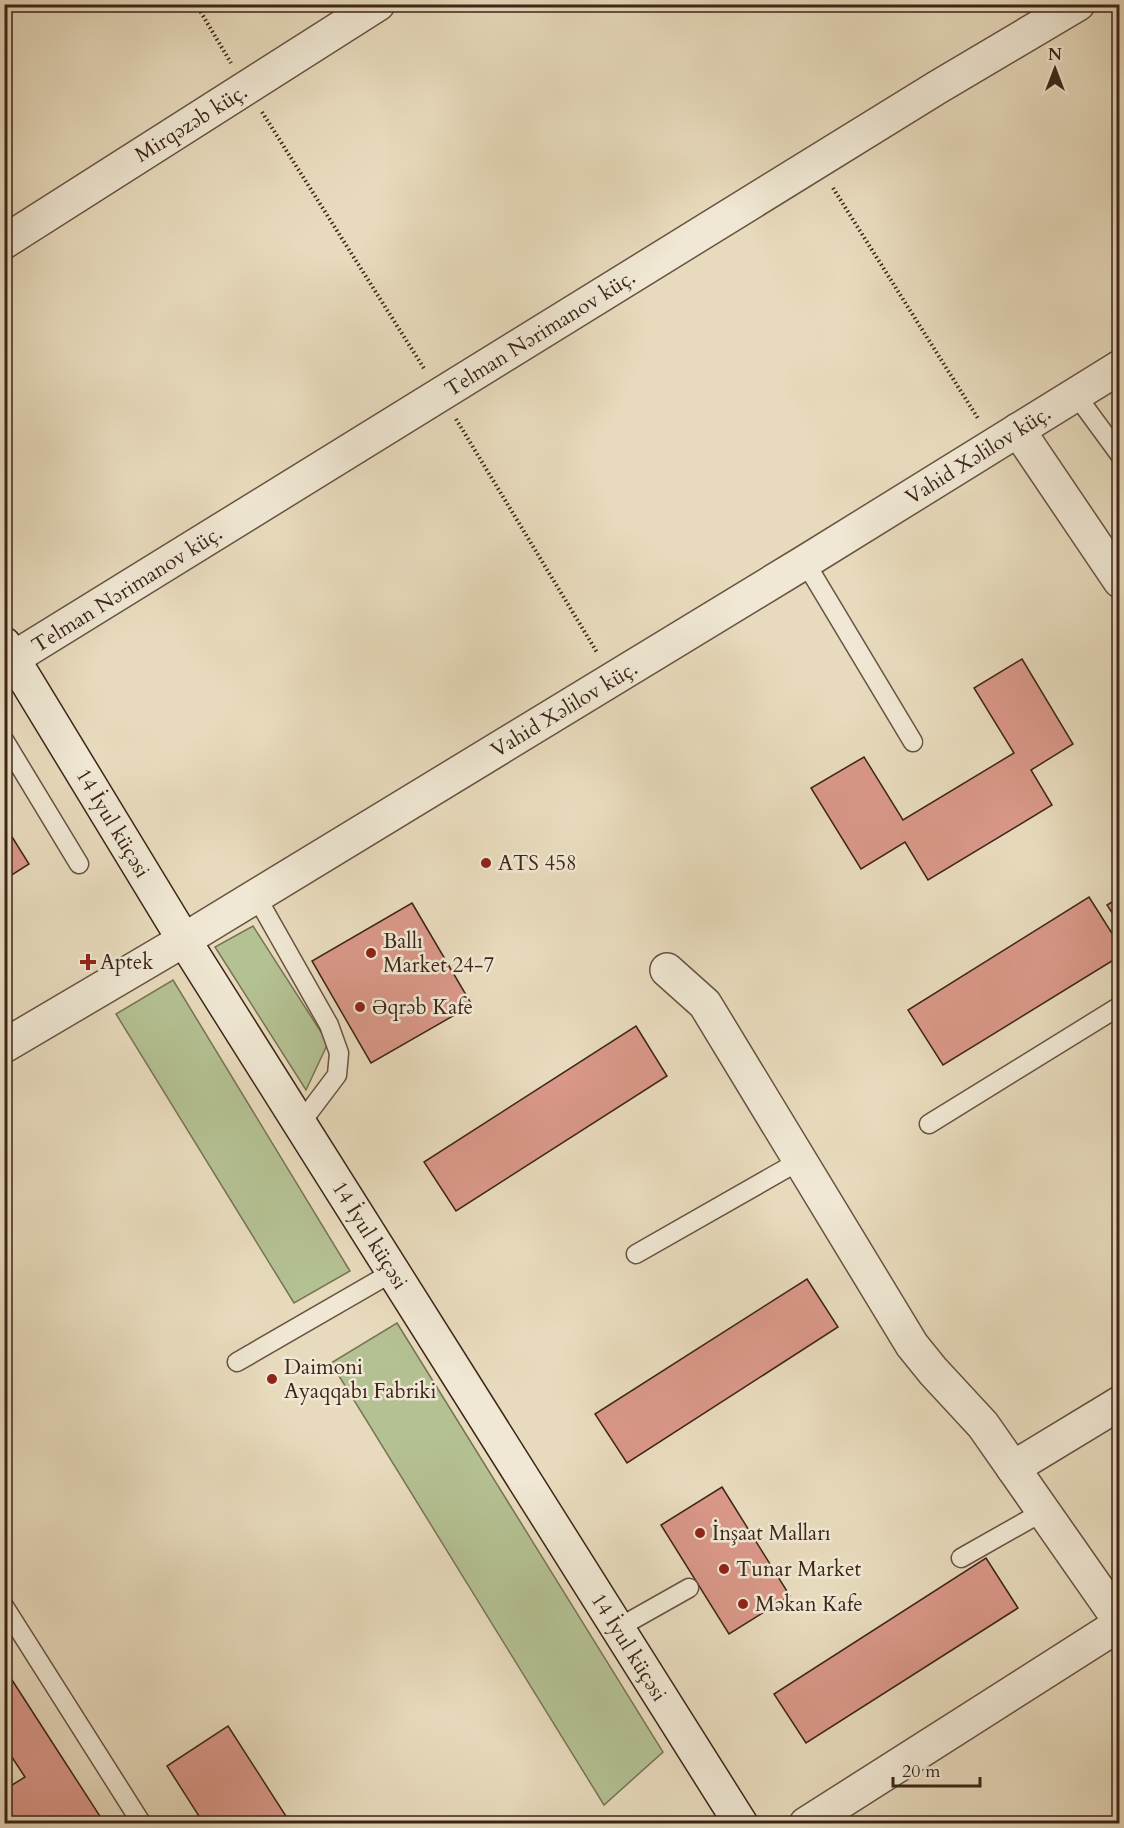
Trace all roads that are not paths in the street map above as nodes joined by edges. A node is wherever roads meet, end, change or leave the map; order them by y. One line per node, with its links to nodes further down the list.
1 (378, 4): 3 (street, Mirqəzəb küç.)
2 (1078, 4): 10 (street, Telman Nərimanov küç.)
3 (4, 242)
4 (1119, 367): 5 (street, Vahid Xəlilov küç.)
5 (1076, 395): 6 (street, Vahid Xəlilov küç.); 7 (lane)
6 (1006, 437): 8 (street, Vahid Xəlilov küç.); 9 (street)
7 (1119, 455)
8 (805, 562): 12 (lane); 14 (street, Vahid Xəlilov küç.)
9 (1119, 580)
10 (8, 656): 15 (street, 14 İyul küçəsi)
11 (4, 740): 13 (lane)
12 (913, 742)
13 (79, 864)
14 (256, 896): 15 (street, Vahid Xəlilov küç.); 19 (lane)
15 (184, 940): 18 (street, Vahid Xəlilov küç.); 19 (street, 14 İyul küçəsi)
16 (667, 970): 21 (street)
17 (1119, 1006): 20 (lane)
18 (4, 1046)
19 (300, 1124): 23 (street, 14 İyul küçəsi)
20 (929, 1124)
21 (801, 1160): 22 (lane); 26 (street)
22 (636, 1254)
23 (393, 1272): 24 (lane); 32 (street, 14 İyul küçəsi)
24 (237, 1362)
25 (1119, 1403): 26 (street)
26 (1013, 1467): 27 (street)
27 (1044, 1511): 28 (lane); 31 (street)
28 (961, 1558)
29 (689, 1588): 32 (lane)
30 (4, 1606): 34 (lane)
31 (1119, 1622): 35 (street)
32 (618, 1629): 33 (street, 14 İyul küçəsi)
33 (740, 1823)
34 (142, 1824)
35 (806, 1824)

